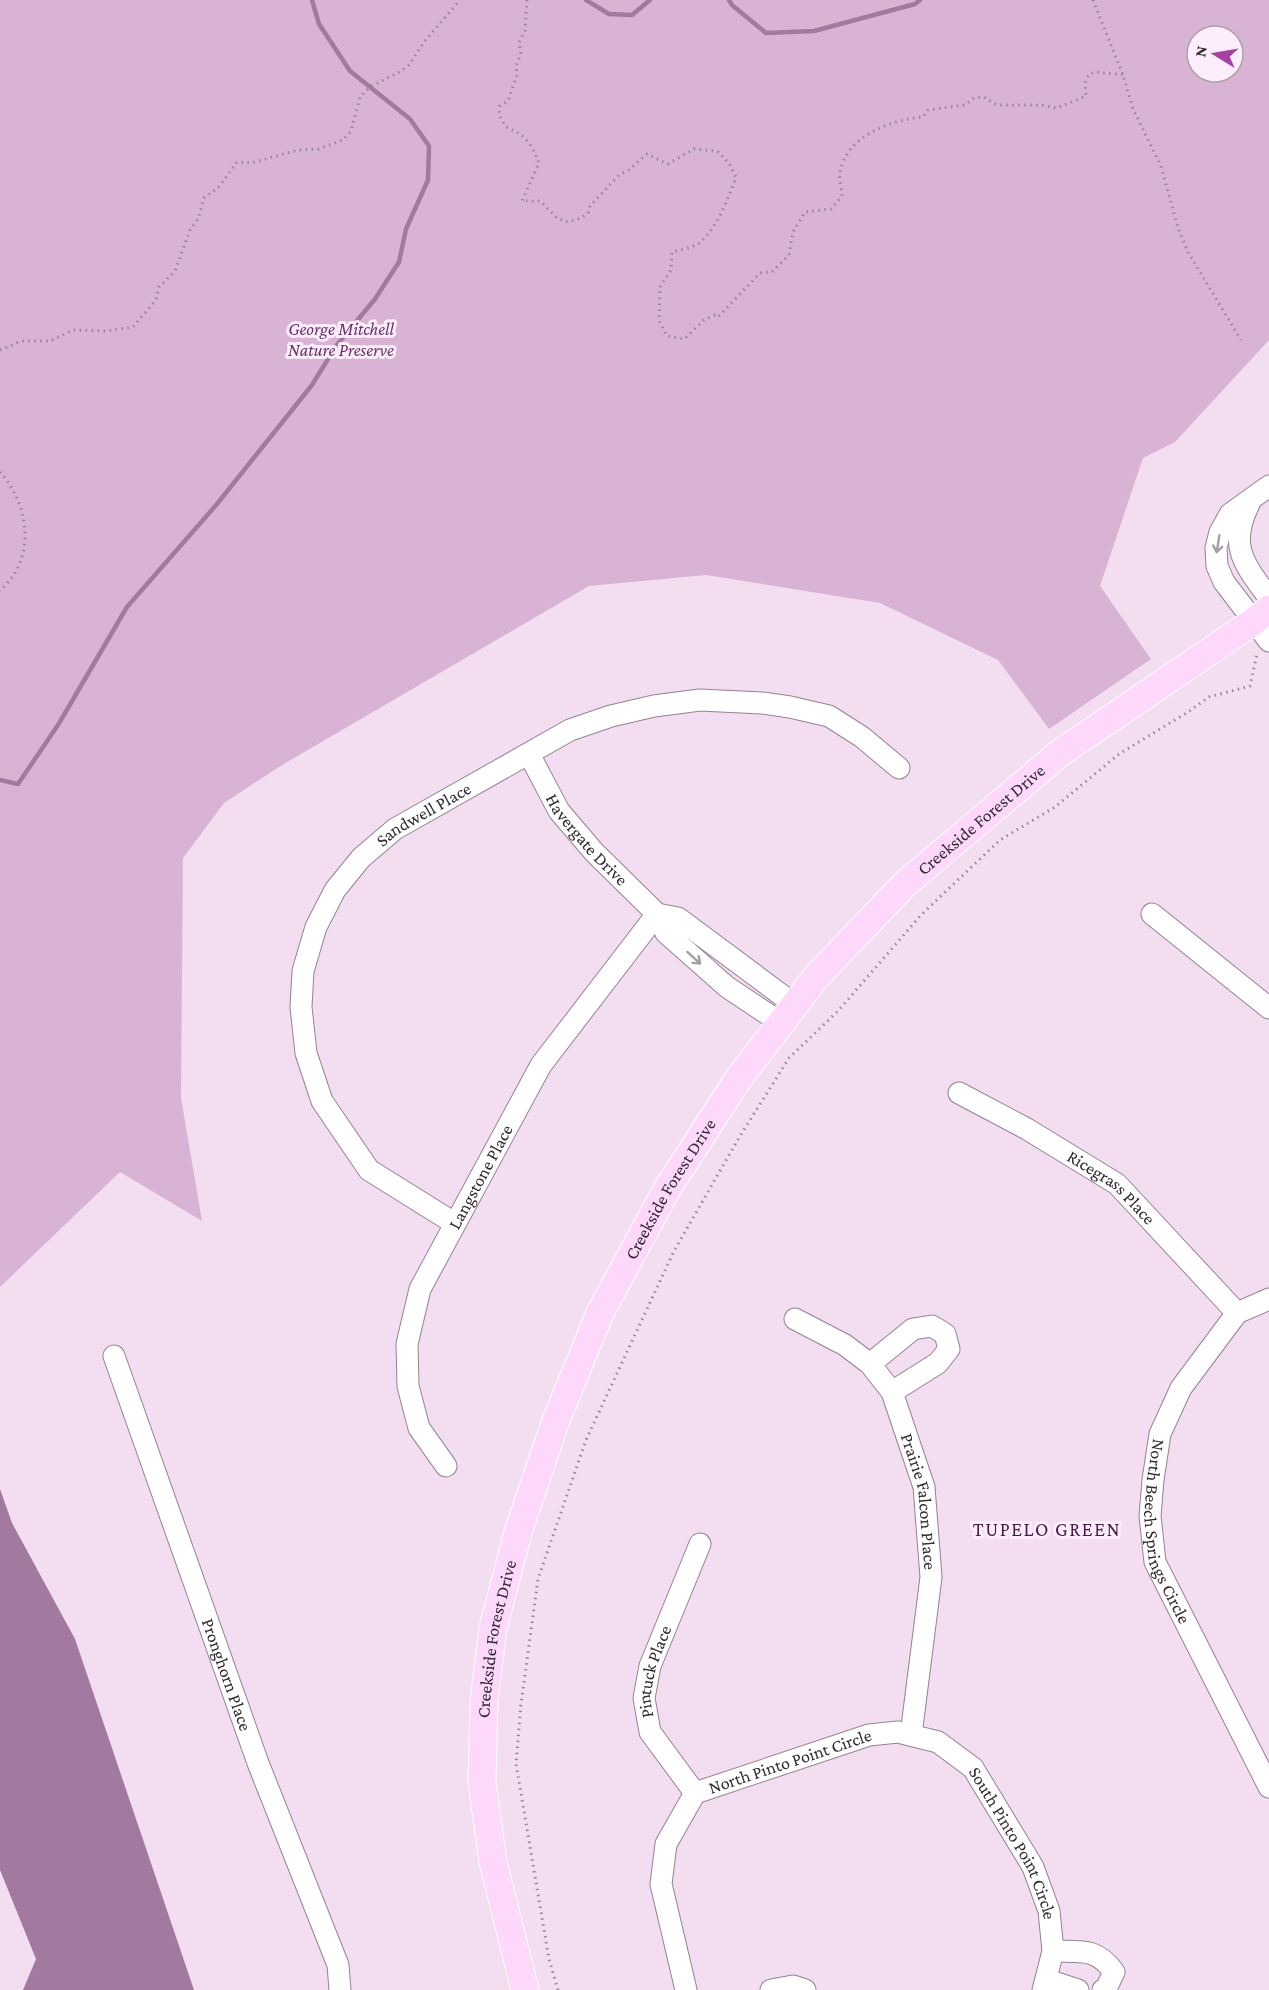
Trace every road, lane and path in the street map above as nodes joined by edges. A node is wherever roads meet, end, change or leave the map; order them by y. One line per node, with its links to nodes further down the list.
1 (460, 0): 6 (path)
2 (527, 0): 4 (path)
3 (1093, 0): 4 (path)
4 (1123, 75): 5 (path)
5 (1241, 340)
6 (0, 350)
7 (0, 472): 10 (path)
8 (1269, 486): 9 (street)
9 (1252, 500): 11 (street); 12 (street, one-way to 12)
10 (0, 591)
11 (1269, 598)
12 (1265, 628): 18 (main road, Creekside Forest Drive); 36 (path)
13 (529, 754): 14 (street, Sandwell Place); 15 (street, Havergate Drive); 20 (street, Sandwell Place)
14 (899, 768)
15 (657, 914): 18 (street, Havergate Drive); 20 (street, Langstone Place)
16 (1152, 914): 17 (street)
17 (1269, 1008)
18 (788, 1014): 35 (main road, Creekside Forest Drive)
19 (959, 1093): 22 (street, Ricegrass Place)
20 (454, 1223): 27 (street, Langstone Place)
21 (1269, 1299): 22 (street, North Beech Springs Circle)
22 (1237, 1313): 30 (street, North Beech Springs Circle)
23 (795, 1319): 25 (street, Prairie Falcon Place)
24 (114, 1356): 34 (street, Pronghorn Place)
25 (870, 1364): 26 (street, Prairie Falcon Place); 26 (street)
26 (892, 1392): 29 (street, Prairie Falcon Place)
27 (446, 1467)
28 (700, 1544): 31 (street, Pintuck Place)
29 (911, 1735): 31 (street, North Pinto Point Circle); 32 (street, South Pinto Point Circle)
30 (1269, 1787)
31 (695, 1793): 37 (street, North Pinto Point Circle)
32 (1053, 1951): 33 (street, South Pinto Point Circle); 41 (street)
33 (1045, 1985): 40 (street)
34 (340, 1990)
35 (525, 1990)
36 (558, 1990)
37 (686, 1990)
38 (771, 1990): 39 (street)
39 (804, 1990)
40 (1078, 1990)
41 (1103, 1990)

